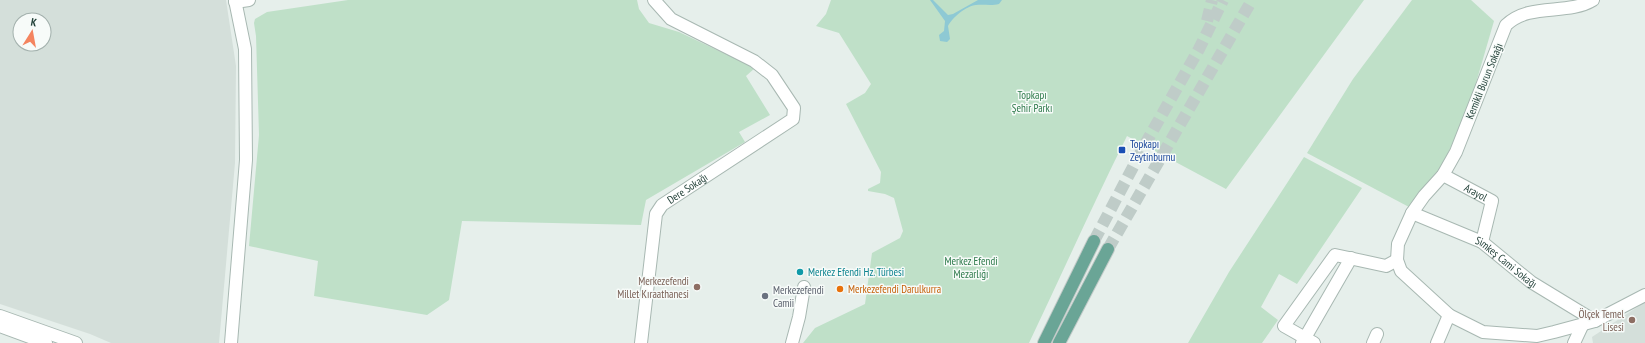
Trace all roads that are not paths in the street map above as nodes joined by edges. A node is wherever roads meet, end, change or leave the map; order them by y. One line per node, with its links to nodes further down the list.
1 (249, 0): 4 (street)
2 (654, 0): 23 (street, Dere Sokağı)
3 (1593, 0): 5 (street, Kemikli Burun Sokağı)
4 (235, 1): 22 (street)
5 (1443, 175): 6 (street, Kemikli Burun Sokağı); 8 (street, Arayol)
6 (1412, 213): 8 (street, Simkeş Cami Sokağı); 11 (street, Kemikli Burun Sokağı)
7 (1094, 241): 25 (main road)
8 (1482, 242): 16 (street, Simkeş Cami Sokağı)
9 (1108, 249): 26 (main road)
10 (1351, 258): 11 (street); 19 (street); 19 (street)
11 (1397, 260): 14 (street)
12 (804, 287): 24 (street)
13 (1645, 295): 16 (street)
14 (1449, 315): 18 (street); 27 (street)
15 (0, 316): 21 (street)
16 (1595, 321): 18 (street)
17 (0, 326): 20 (street)
18 (1582, 326): 28 (street)
19 (1307, 341)
20 (46, 343)
21 (76, 343)
22 (231, 343)
23 (641, 343)
24 (792, 343)
25 (1044, 343)
26 (1059, 343)
27 (1437, 343)
28 (1574, 343)

